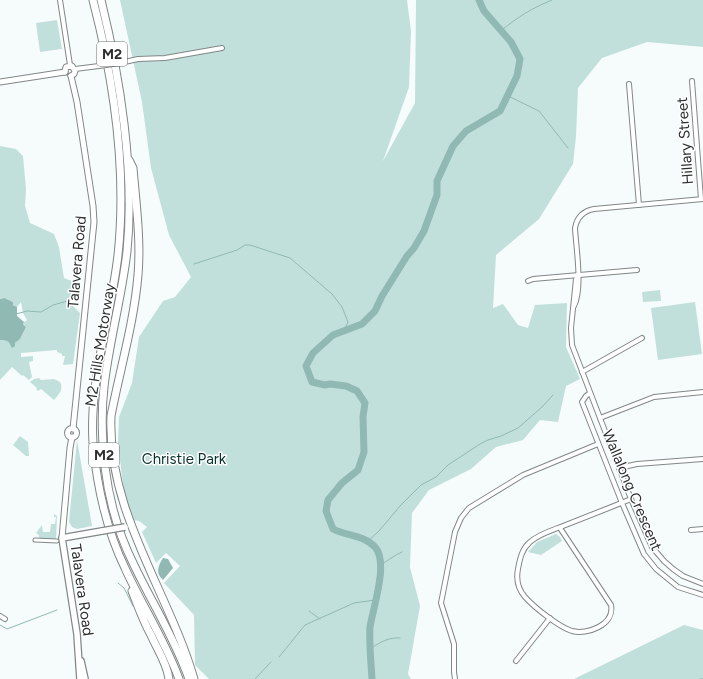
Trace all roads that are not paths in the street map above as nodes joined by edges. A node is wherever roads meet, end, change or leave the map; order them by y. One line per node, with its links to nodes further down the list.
1 (60, 0): 5 (street)
2 (93, 0): 24 (highway, M2 Hills Motorway / M2)
3 (101, 0): 12 (highway, M2 Hills Motorway / M2)
4 (222, 48): 6 (street, bridge)
5 (70, 66): 6 (street); 7 (street)
6 (75, 69): 8 (street)
7 (65, 72): 8 (street); 10 (street)
8 (71, 76): 33 (street, Talavera Road)
9 (692, 81): 13 (street, Hillary Street)
10 (0, 82)
11 (629, 84): 14 (street)
12 (127, 157): 29 (highway, M2); 46 (highway, M2 Hills Motorway / M2)
13 (702, 199): 14 (street, Wallalong Crescent)
14 (639, 205): 16 (street, Wallalong Crescent)
15 (637, 270): 16 (street)
16 (578, 276): 17 (street); 19 (street, Wallalong Crescent)
17 (528, 281)
18 (642, 338): 19 (street)
19 (582, 372): 21 (street, Wallalong Crescent)
20 (703, 392): 22 (street)
21 (590, 393): 22 (street, Wallalong Crescent); 23 (street, Wallalong Crescent)
22 (600, 418): 26 (street, Wallalong Crescent)
23 (598, 444): 28 (street, Wallalong Crescent); 48 (street)
24 (95, 459): 44 (highway, M2); 45 (highway, M2 Hills Motorway / M2)
25 (703, 459): 26 (street)
26 (619, 468): 27 (street, Wallalong Crescent)
27 (631, 499): 28 (street); 35 (street, Wallalong Crescent)
28 (622, 503): 30 (street); 36 (street, Wallalong Crescent)
29 (128, 527): 33 (main road, bridge); 47 (highway, M2)
30 (560, 528): 38 (street); 38 (street)
31 (703, 529): 32 (street)
32 (691, 530)
33 (60, 539): 34 (street); 40 (main road, Talavera Road)
34 (34, 540)
35 (703, 584)
36 (703, 595)
37 (0, 616): 39 (street)
38 (550, 618): 41 (street)
39 (5, 619)
40 (79, 651): 42 (main road, Talavera Road); 43 (main road, Talavera Road)
41 (516, 661)
42 (80, 679)
43 (85, 679)
44 (169, 679)
45 (179, 679)
46 (189, 679)
47 (194, 679)
48 (455, 679)

